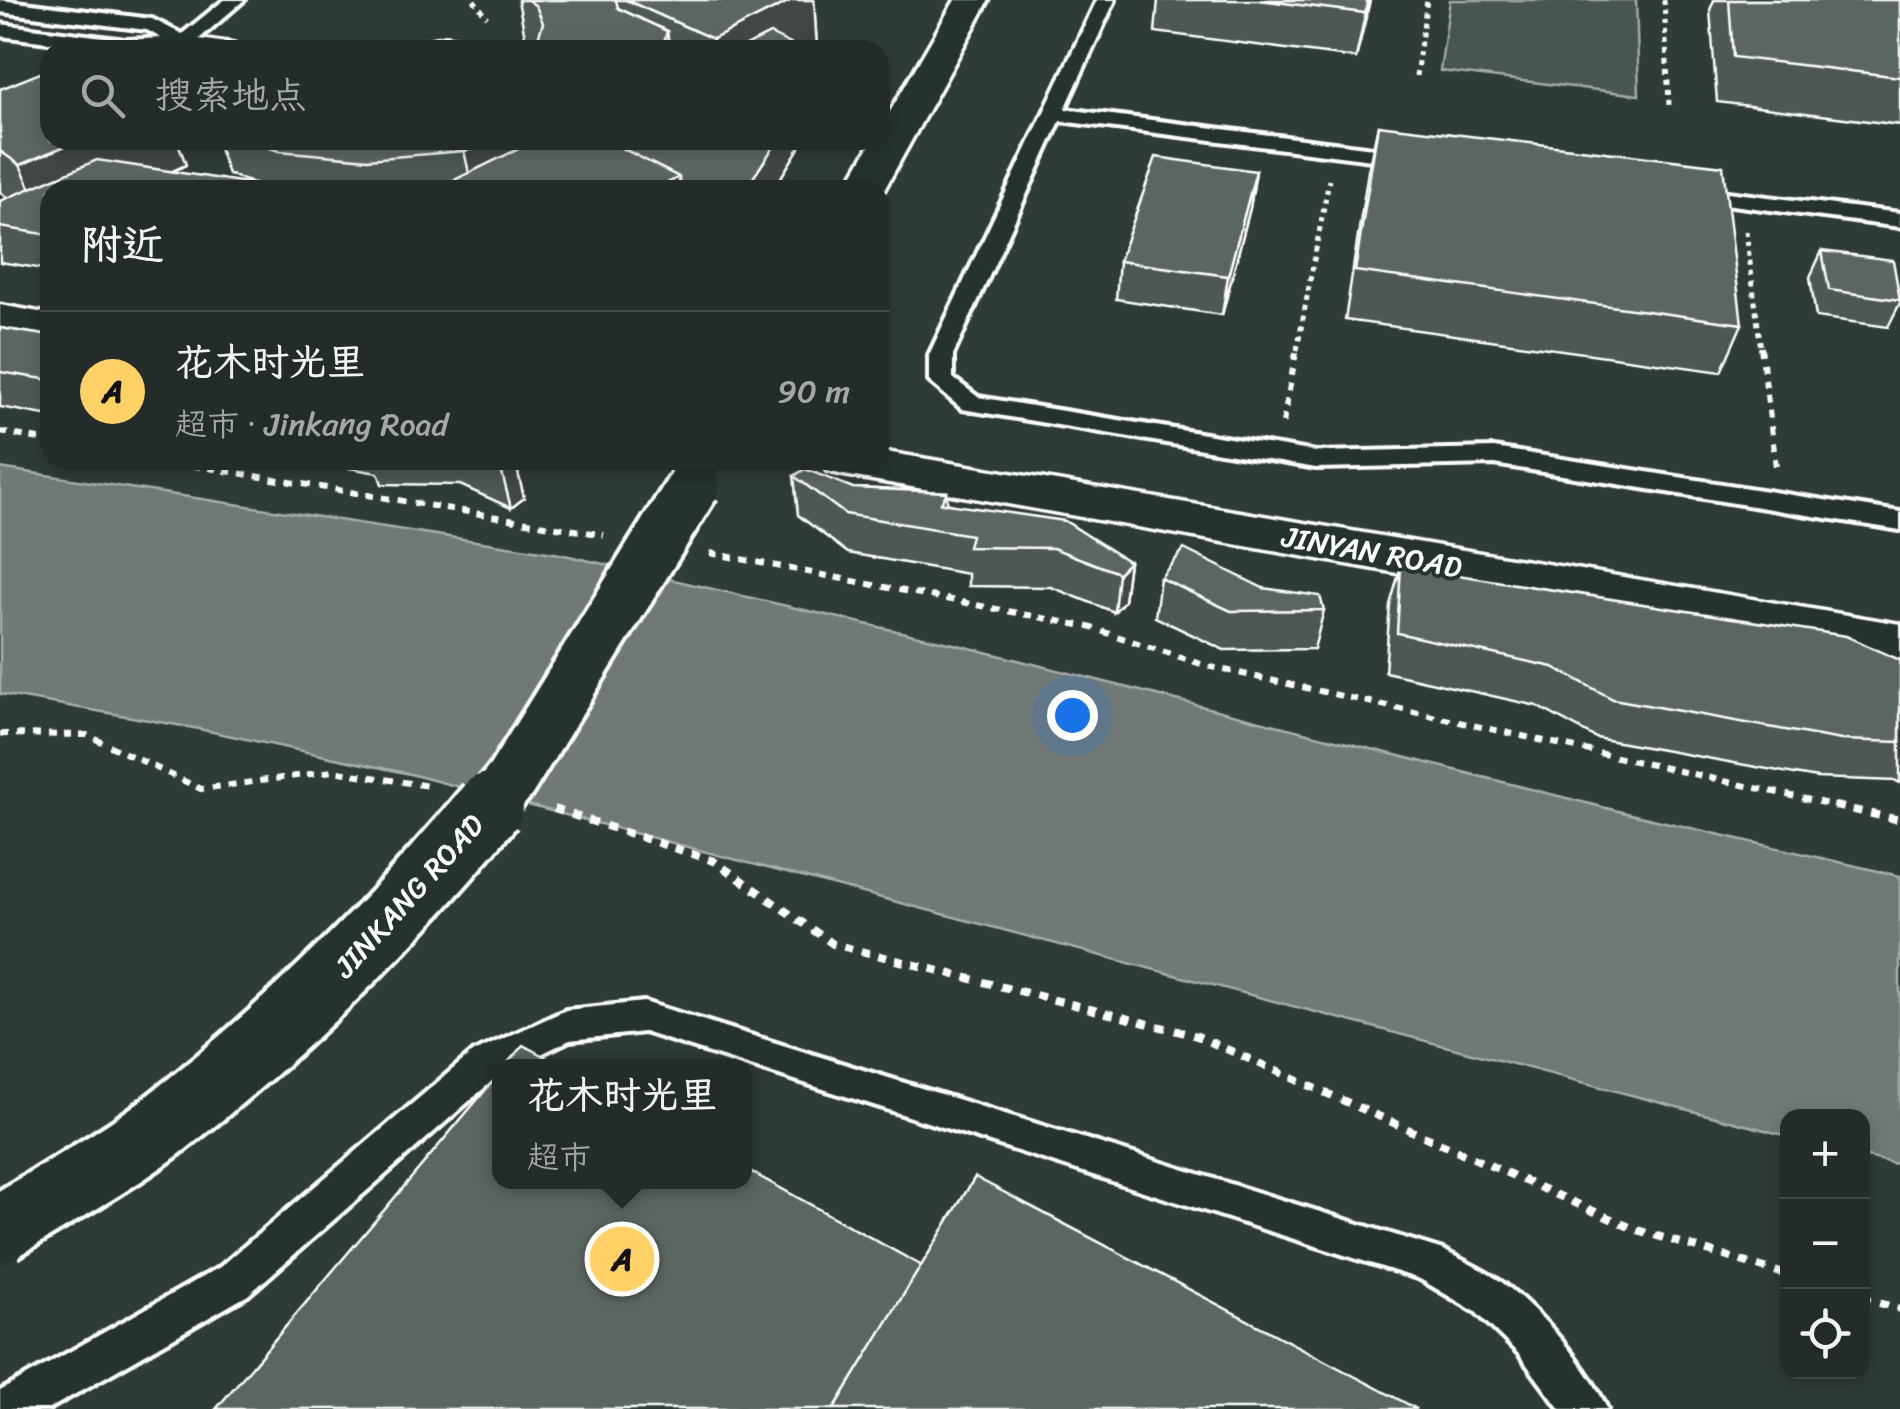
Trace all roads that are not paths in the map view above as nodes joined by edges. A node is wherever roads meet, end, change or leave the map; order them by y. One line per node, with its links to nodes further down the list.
1 (235, 0): 8 (lane)
2 (972, 0): 10 (street)
3 (1106, 0): 9 (lane)
4 (0, 6): 7 (lane)
5 (0, 30): 6 (lane)
6 (79, 40)
7 (176, 40)
8 (188, 40)
9 (1053, 114): 12 (lane); 20 (lane)
10 (890, 144)
11 (887, 150): 13 (street)
12 (1434, 162)
13 (870, 180)
14 (1664, 191): 15 (lane)
15 (1900, 220)
16 (0, 318): 17 (street)
17 (40, 325)
18 (890, 468): 21 (street, JINYAN ROAD)
19 (702, 473): 24 (street, JINKANG ROAD, bridge)
20 (1900, 521)
21 (1900, 643)
22 (495, 1059): 26 (lane)
23 (492, 1061): 25 (lane)
24 (0, 1229)
25 (9, 1409)
26 (1586, 1409)

